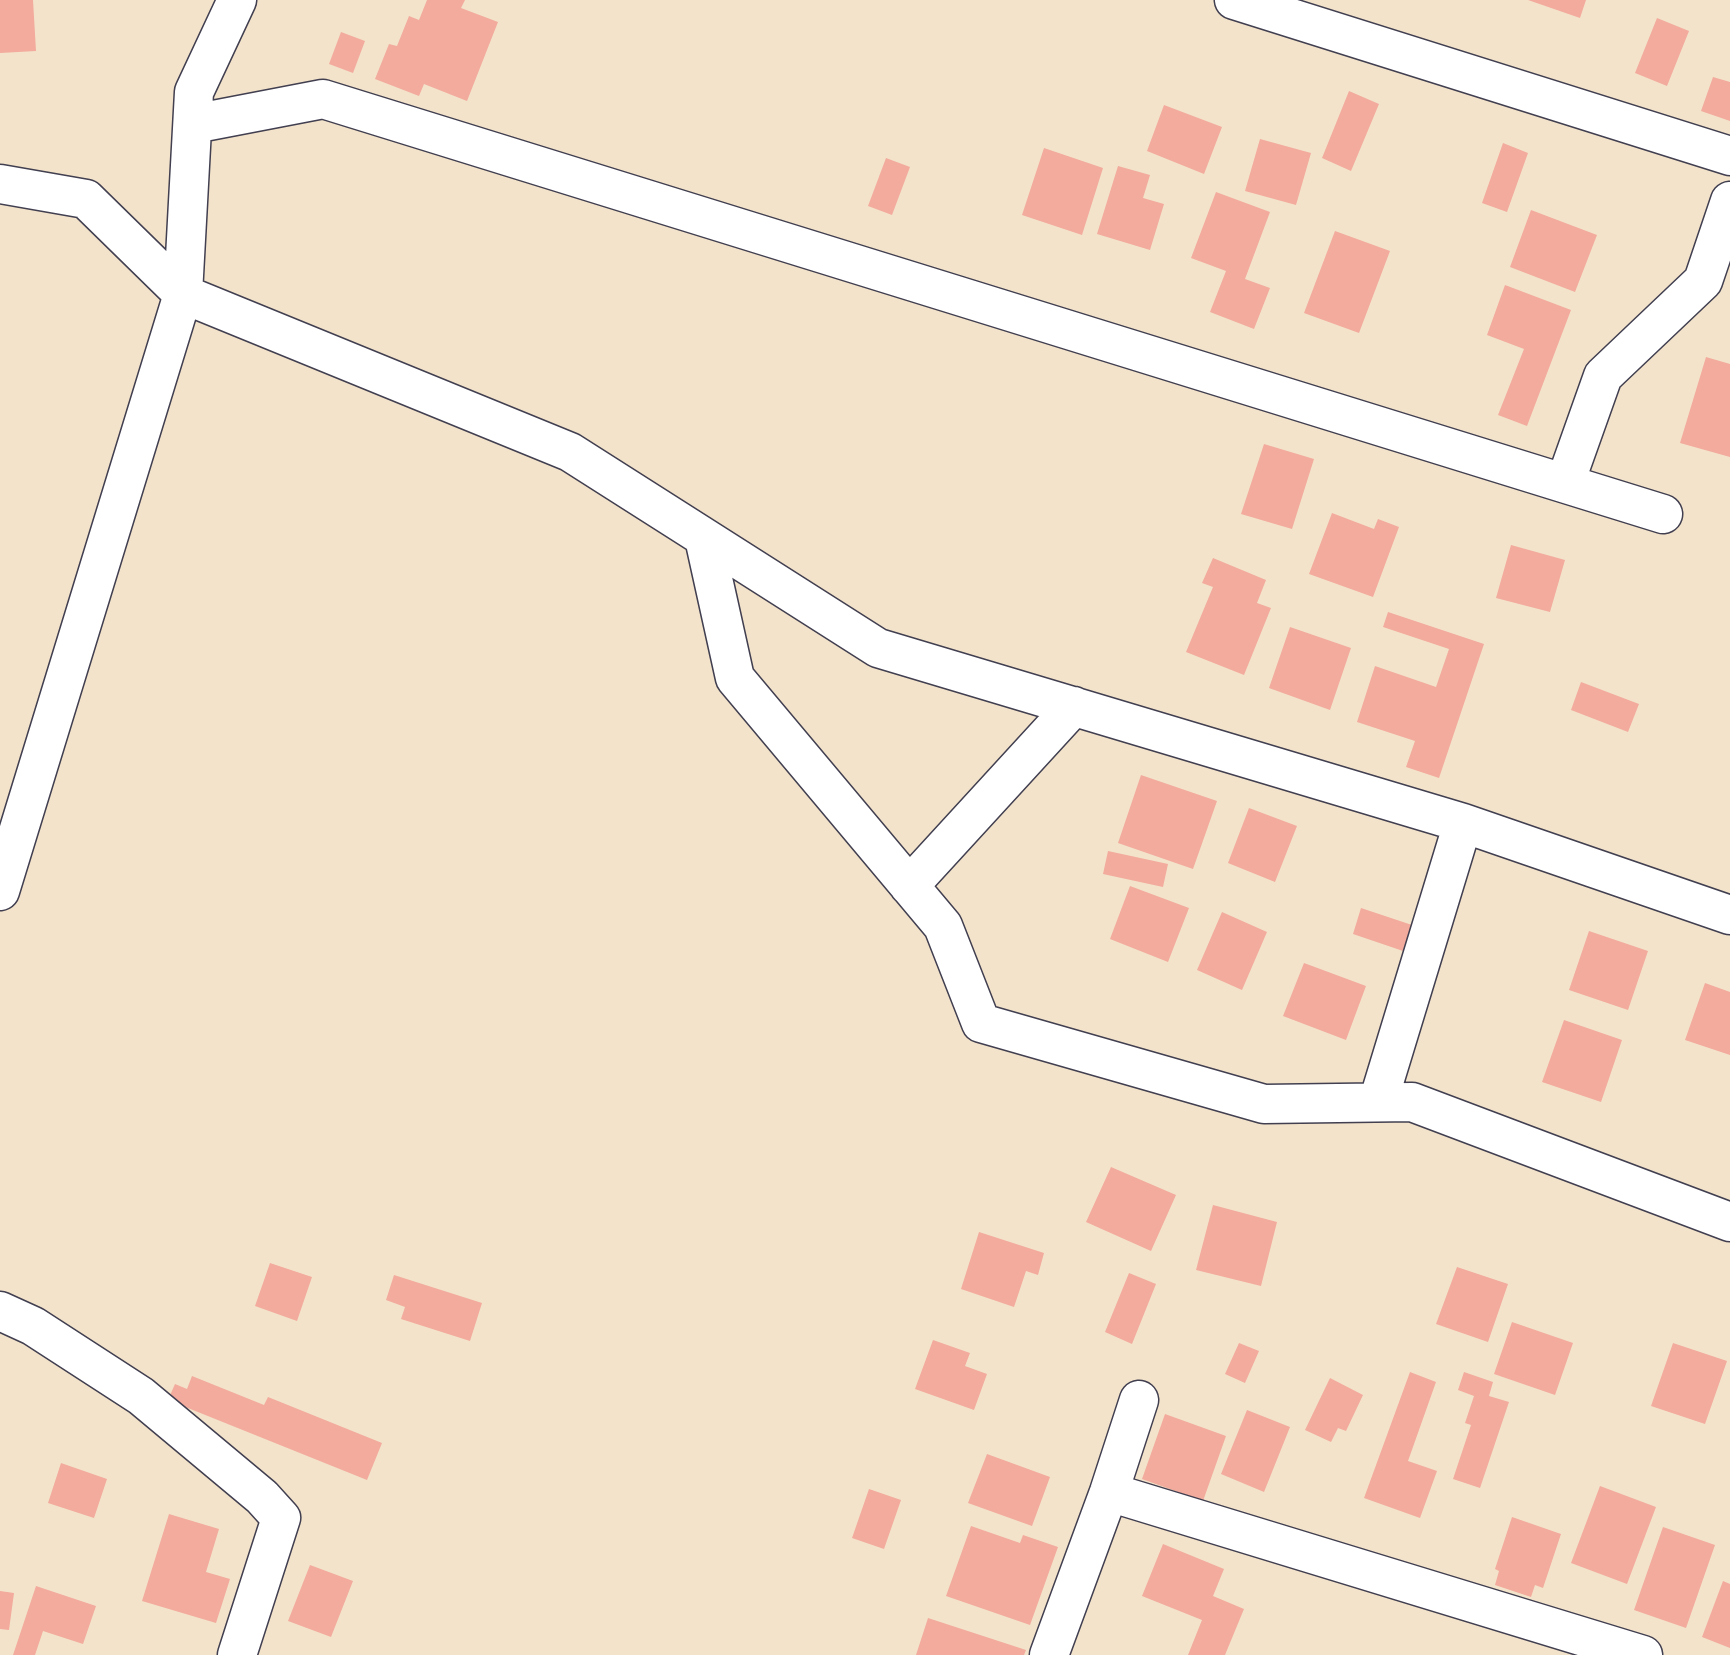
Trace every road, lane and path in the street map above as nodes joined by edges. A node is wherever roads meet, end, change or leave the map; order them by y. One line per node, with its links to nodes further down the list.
1 (237, 0): 3 (street)
2 (1234, 0): 4 (street)
3 (193, 124): 7 (street); 8 (street)
4 (1730, 156)
5 (0, 184): 7 (street)
6 (1730, 201): 8 (street)
7 (183, 294): 10 (street); 14 (street)
8 (1565, 483): 9 (street)
9 (1663, 514)
10 (704, 538): 11 (street); 13 (street)
11 (1074, 706): 12 (street); 13 (street)
12 (1463, 822): 15 (street); 16 (street)
13 (909, 886): 16 (street)
14 (0, 891)
15 (1730, 915)
16 (1378, 1102): 17 (street)
17 (1730, 1222)
18 (0, 1311): 21 (street)
19 (1139, 1400): 20 (street)
20 (1109, 1492): 22 (street); 23 (street)
21 (237, 1655)
22 (1049, 1655)
23 (1643, 1655)

